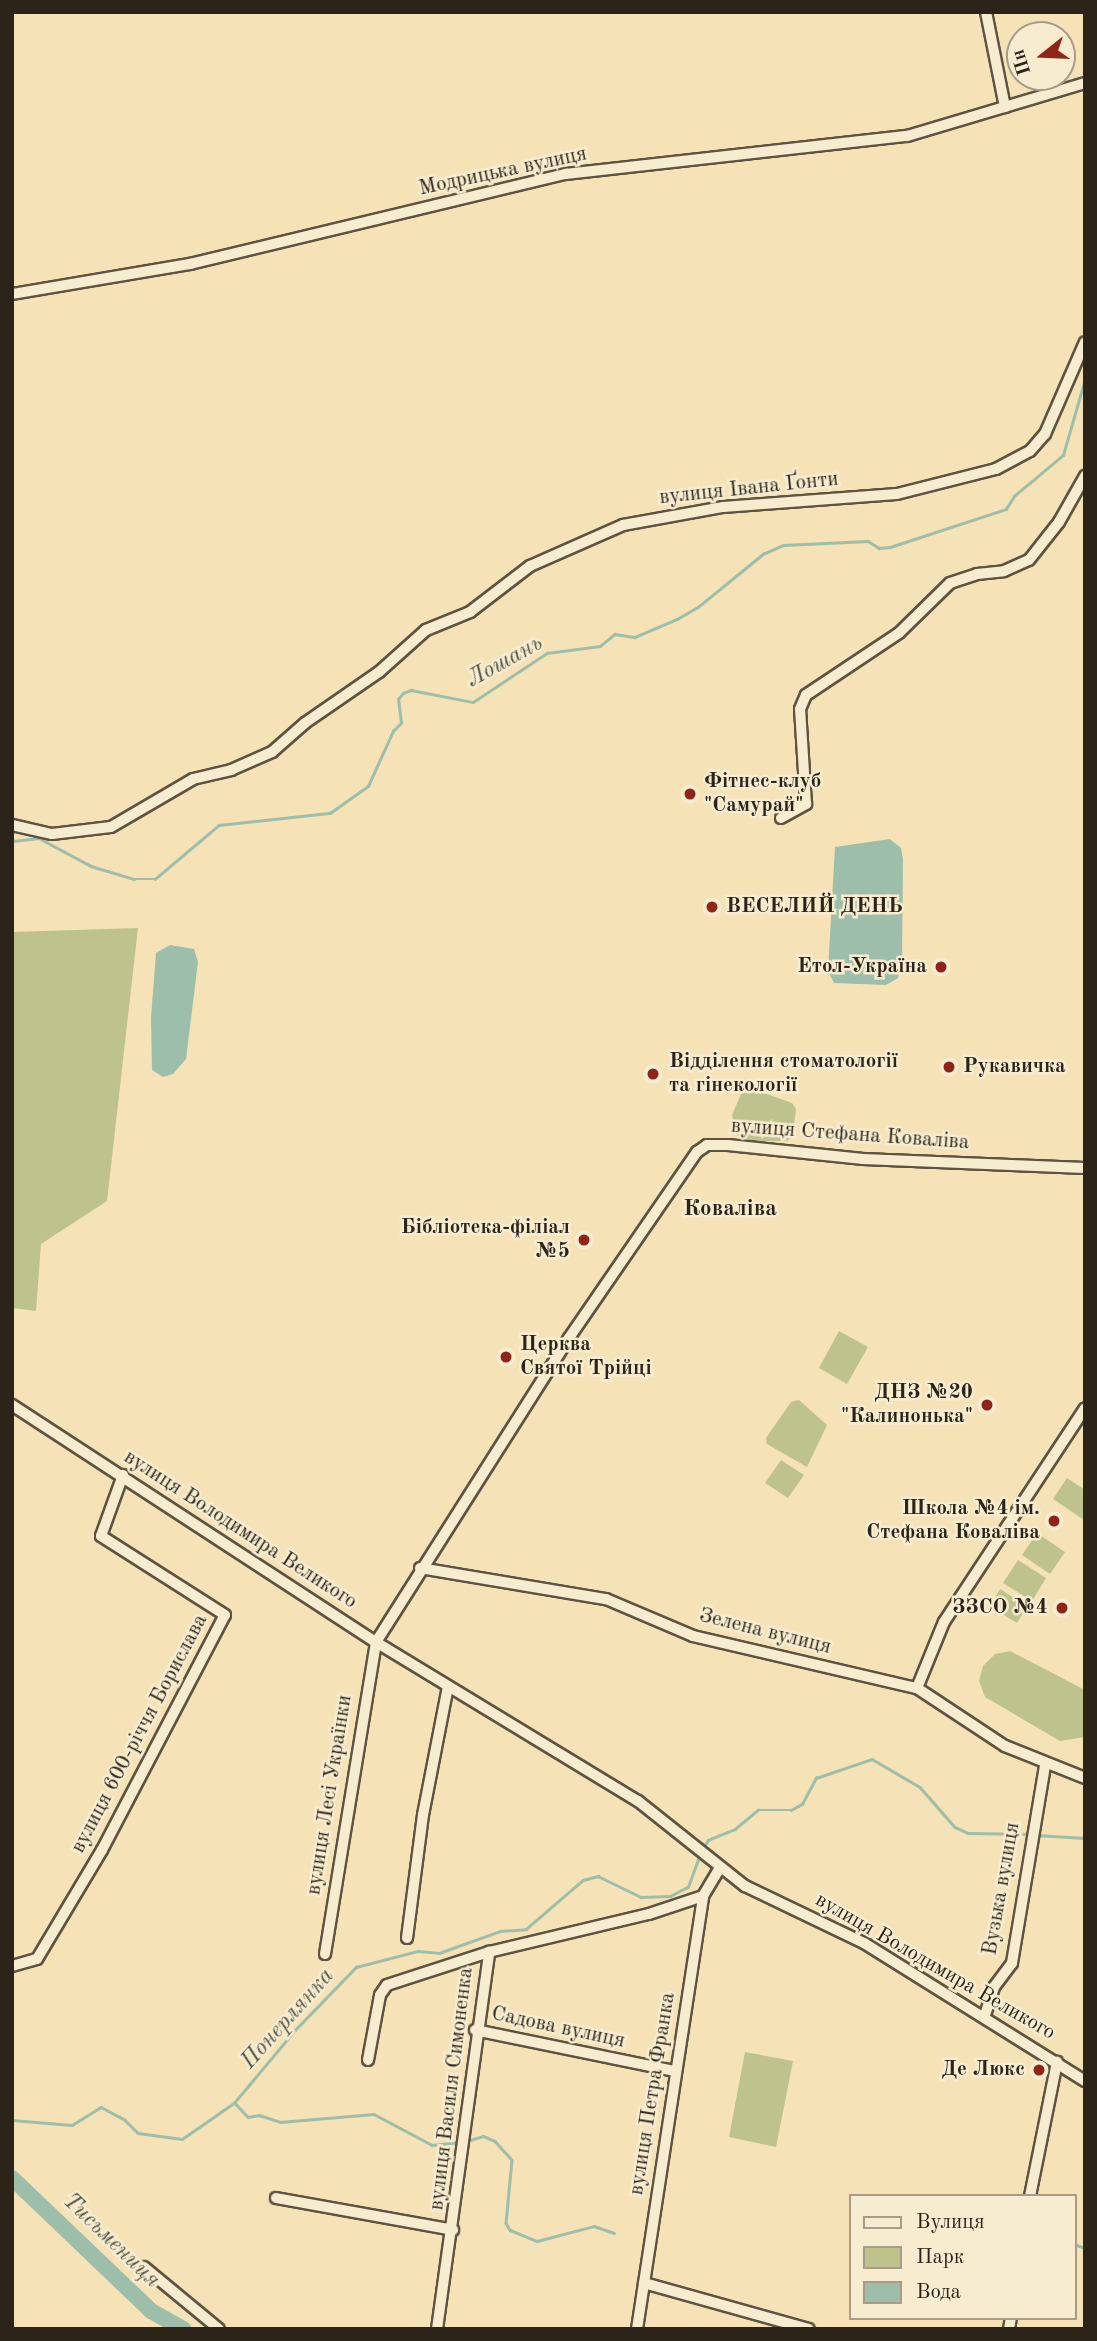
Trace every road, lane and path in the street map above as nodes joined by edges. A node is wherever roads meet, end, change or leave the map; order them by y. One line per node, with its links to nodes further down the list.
1 (986, 12): 3 (street)
2 (1085, 83): 3 (street, Модрицька вулиця)
3 (1005, 107): 4 (street, Модрицька вулиця)
4 (12, 294)
5 (1085, 342): 8 (street, вулиця Івана Ґонти)
6 (1085, 476): 7 (street)
7 (781, 818)
8 (12, 825)
9 (1085, 1168): 13 (street, вулиця Стефана Коваліва)
10 (12, 1405): 12 (street, вулиця Володимира Великого)
11 (1085, 1408): 16 (street)
12 (123, 1475): 14 (street, вулиця Володимира Великого); 24 (street, вулиця 600-річчя Борислава)
13 (420, 1568): 14 (street, вулиця Стефана Коваліва); 16 (street, Зелена вулиця)
14 (376, 1642): 15 (street, вулиця Володимира Великого); 23 (street, вулиця Лесі Українки)
15 (448, 1686): 19 (street, вулиця Володимира Великого); 21 (street)
16 (917, 1688): 17 (street, Зелена вулиця)
17 (1045, 1766): 18 (street, Зелена вулиця); 25 (street, Вузька вулиця)
18 (1085, 1778)
19 (719, 1869): 20 (street, вулиця Петра Франка); 25 (street, вулиця Володимира Великого)
20 (703, 1896): 22 (street, вулиця Василя Симоненка); 29 (street, вулиця Петра Франка)
21 (407, 1938)
22 (489, 1952): 26 (street, вулиця Василя Симоненка); 27 (street, вулиця Василя Симоненка)
23 (325, 1954)
24 (12, 1966)
25 (985, 2015): 28 (street, вулиця Володимира Великого)
26 (475, 2030): 29 (street, Садова вулиця); 33 (street, вулиця Василя Симоненка)
27 (368, 2060)
28 (1057, 2062): 30 (street, вулиця Володимира Великого); 31 (street)
29 (674, 2071): 35 (street, вулиця Петра Франка)
30 (1085, 2081)
31 (1030, 2194)
32 (276, 2198): 33 (street, вулиця Василя Симоненка)
33 (453, 2230): 37 (street, вулиця Василя Симоненка)
34 (144, 2267): 36 (street)
35 (644, 2283): 38 (street, вулиця Петра Франка); 39 (street)
36 (219, 2329)
37 (437, 2329)
38 (637, 2329)
39 (809, 2329)

